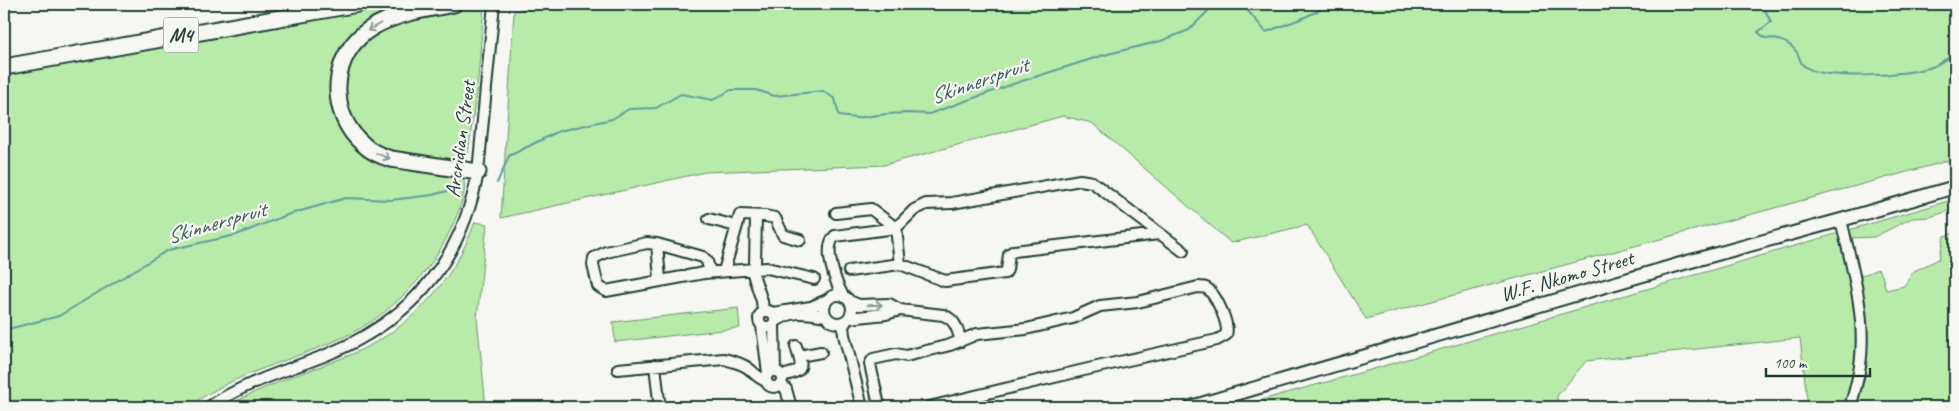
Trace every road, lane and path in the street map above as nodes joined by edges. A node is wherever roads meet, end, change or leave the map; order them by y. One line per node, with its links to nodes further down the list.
1 (312, 4): 5 (highway, M4)
2 (358, 4): 6 (highway, M4)
3 (454, 4): 7 (highway, one-way to 7)
4 (494, 4): 7 (street, Arcridian Street)
5 (4, 60)
6 (4, 67)
7 (478, 172): 41 (street, Arcridian Street)
8 (1955, 187): 12 (main road, W.F. Nkomo Street)
9 (836, 213): 14 (street)
10 (756, 216): 13 (street); 16 (street); 20 (street)
11 (709, 219): 13 (street)
12 (1841, 220): 48 (main road, W.F. Nkomo Street); 49 (street)
13 (736, 226): 22 (street)
14 (896, 228): 15 (street); 19 (street); 24 (street)
15 (1159, 234): 18 (street); 19 (street)
16 (800, 240)
17 (657, 244): 23 (street); 25 (street); 25 (street)
18 (1183, 251)
19 (900, 264): 21 (street)
20 (756, 268): 22 (street); 26 (street); 30 (street)
21 (849, 270)
22 (724, 271): 23 (street)
23 (710, 272): 25 (street)
24 (833, 272): 27 (street); 28 (street)
25 (660, 279)
26 (814, 279)
27 (828, 299): 28 (street); 30 (street); 31 (street)
28 (846, 299): 29 (street, one-way to 29); 33 (street)
29 (900, 310): 32 (street); 35 (street)
30 (771, 316): 31 (street); 36 (street); 36 (street)
31 (826, 316): 33 (street)
32 (874, 316): 33 (street); 34 (street)
33 (844, 320): 34 (street); 44 (street)
34 (844, 335): 45 (street)
35 (961, 341): 46 (street); 47 (street)
36 (770, 348): 40 (street)
37 (821, 352): 40 (street)
38 (655, 365): 39 (street); 40 (street); 42 (street)
39 (618, 369)
40 (774, 377): 43 (street)
41 (209, 407)
42 (661, 407)
43 (791, 407)
44 (856, 407)
45 (862, 407)
46 (881, 407)
47 (929, 407)
48 (1192, 407)
49 (1850, 407)

